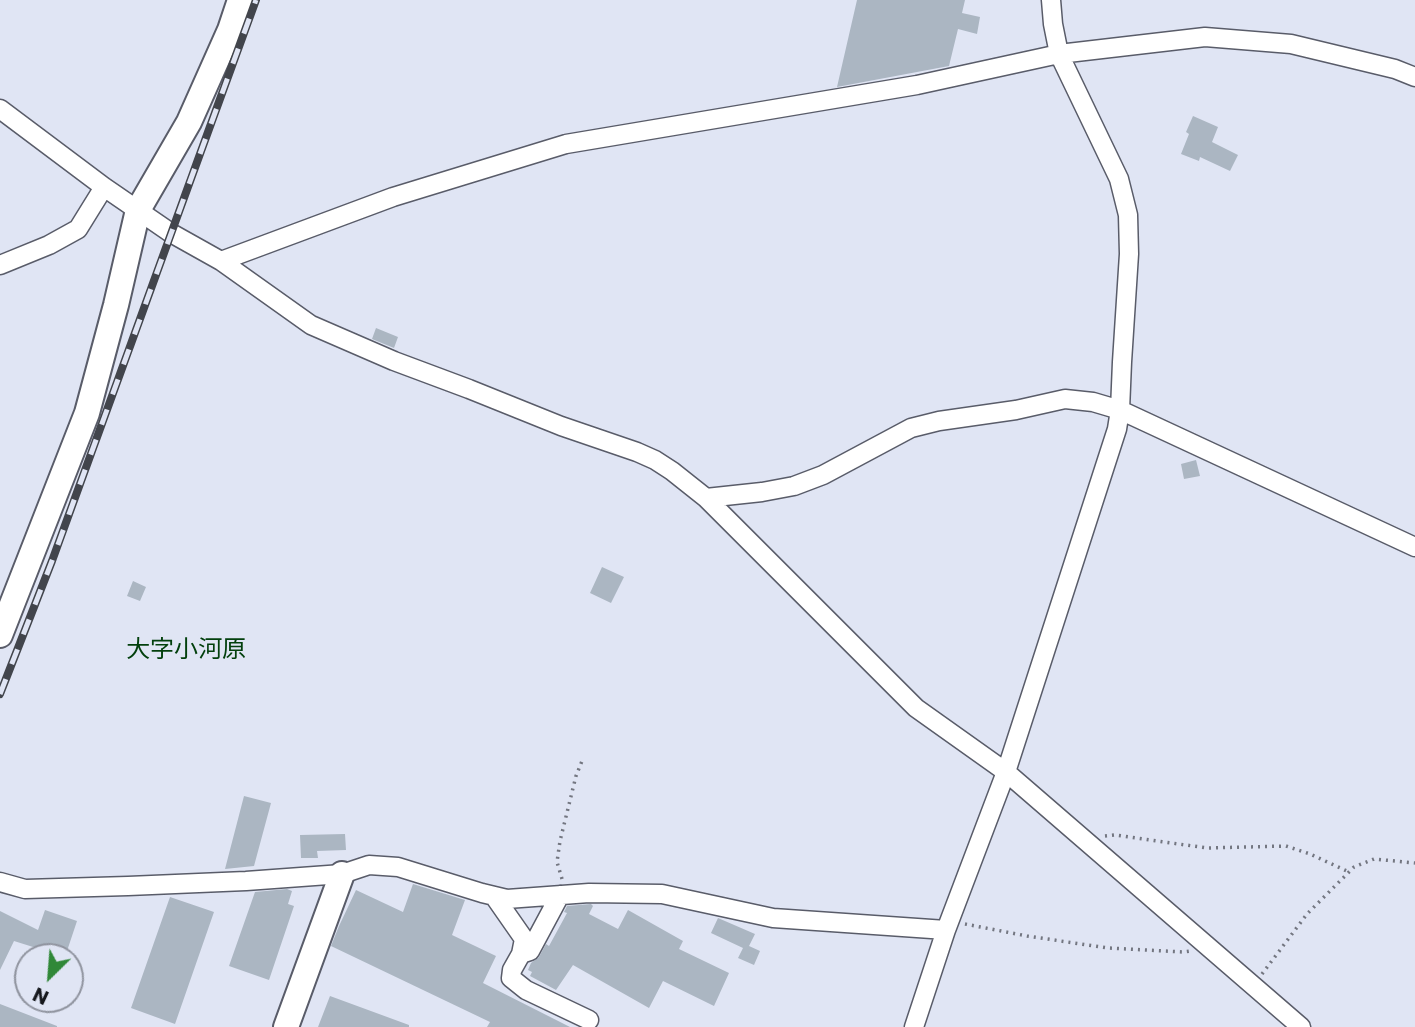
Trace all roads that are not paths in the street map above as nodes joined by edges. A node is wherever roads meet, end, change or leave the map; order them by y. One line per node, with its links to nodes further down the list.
1 (240, 0): 7 (street)
2 (1051, 0): 3 (street)
3 (1059, 54): 4 (street); 8 (street); 10 (street)
4 (1415, 77)
5 (0, 110): 6 (street)
6 (104, 187): 7 (street); 9 (street)
7 (138, 210): 8 (street); 13 (street)
8 (221, 261): 11 (street)
9 (0, 265)
10 (1120, 410): 11 (street); 12 (street); 14 (street)
11 (706, 498): 14 (street)
12 (1415, 547)
13 (0, 635)
14 (1006, 772): 19 (street); 24 (street)
15 (342, 874): 16 (street); 18 (street); 22 (street)
16 (0, 882)
17 (563, 895): 18 (street); 19 (street); 20 (street)
18 (494, 896): 20 (street)
19 (947, 927): 23 (street)
20 (521, 954): 21 (street)
21 (589, 1020)
22 (286, 1027)
23 (914, 1027)
24 (1301, 1027)

